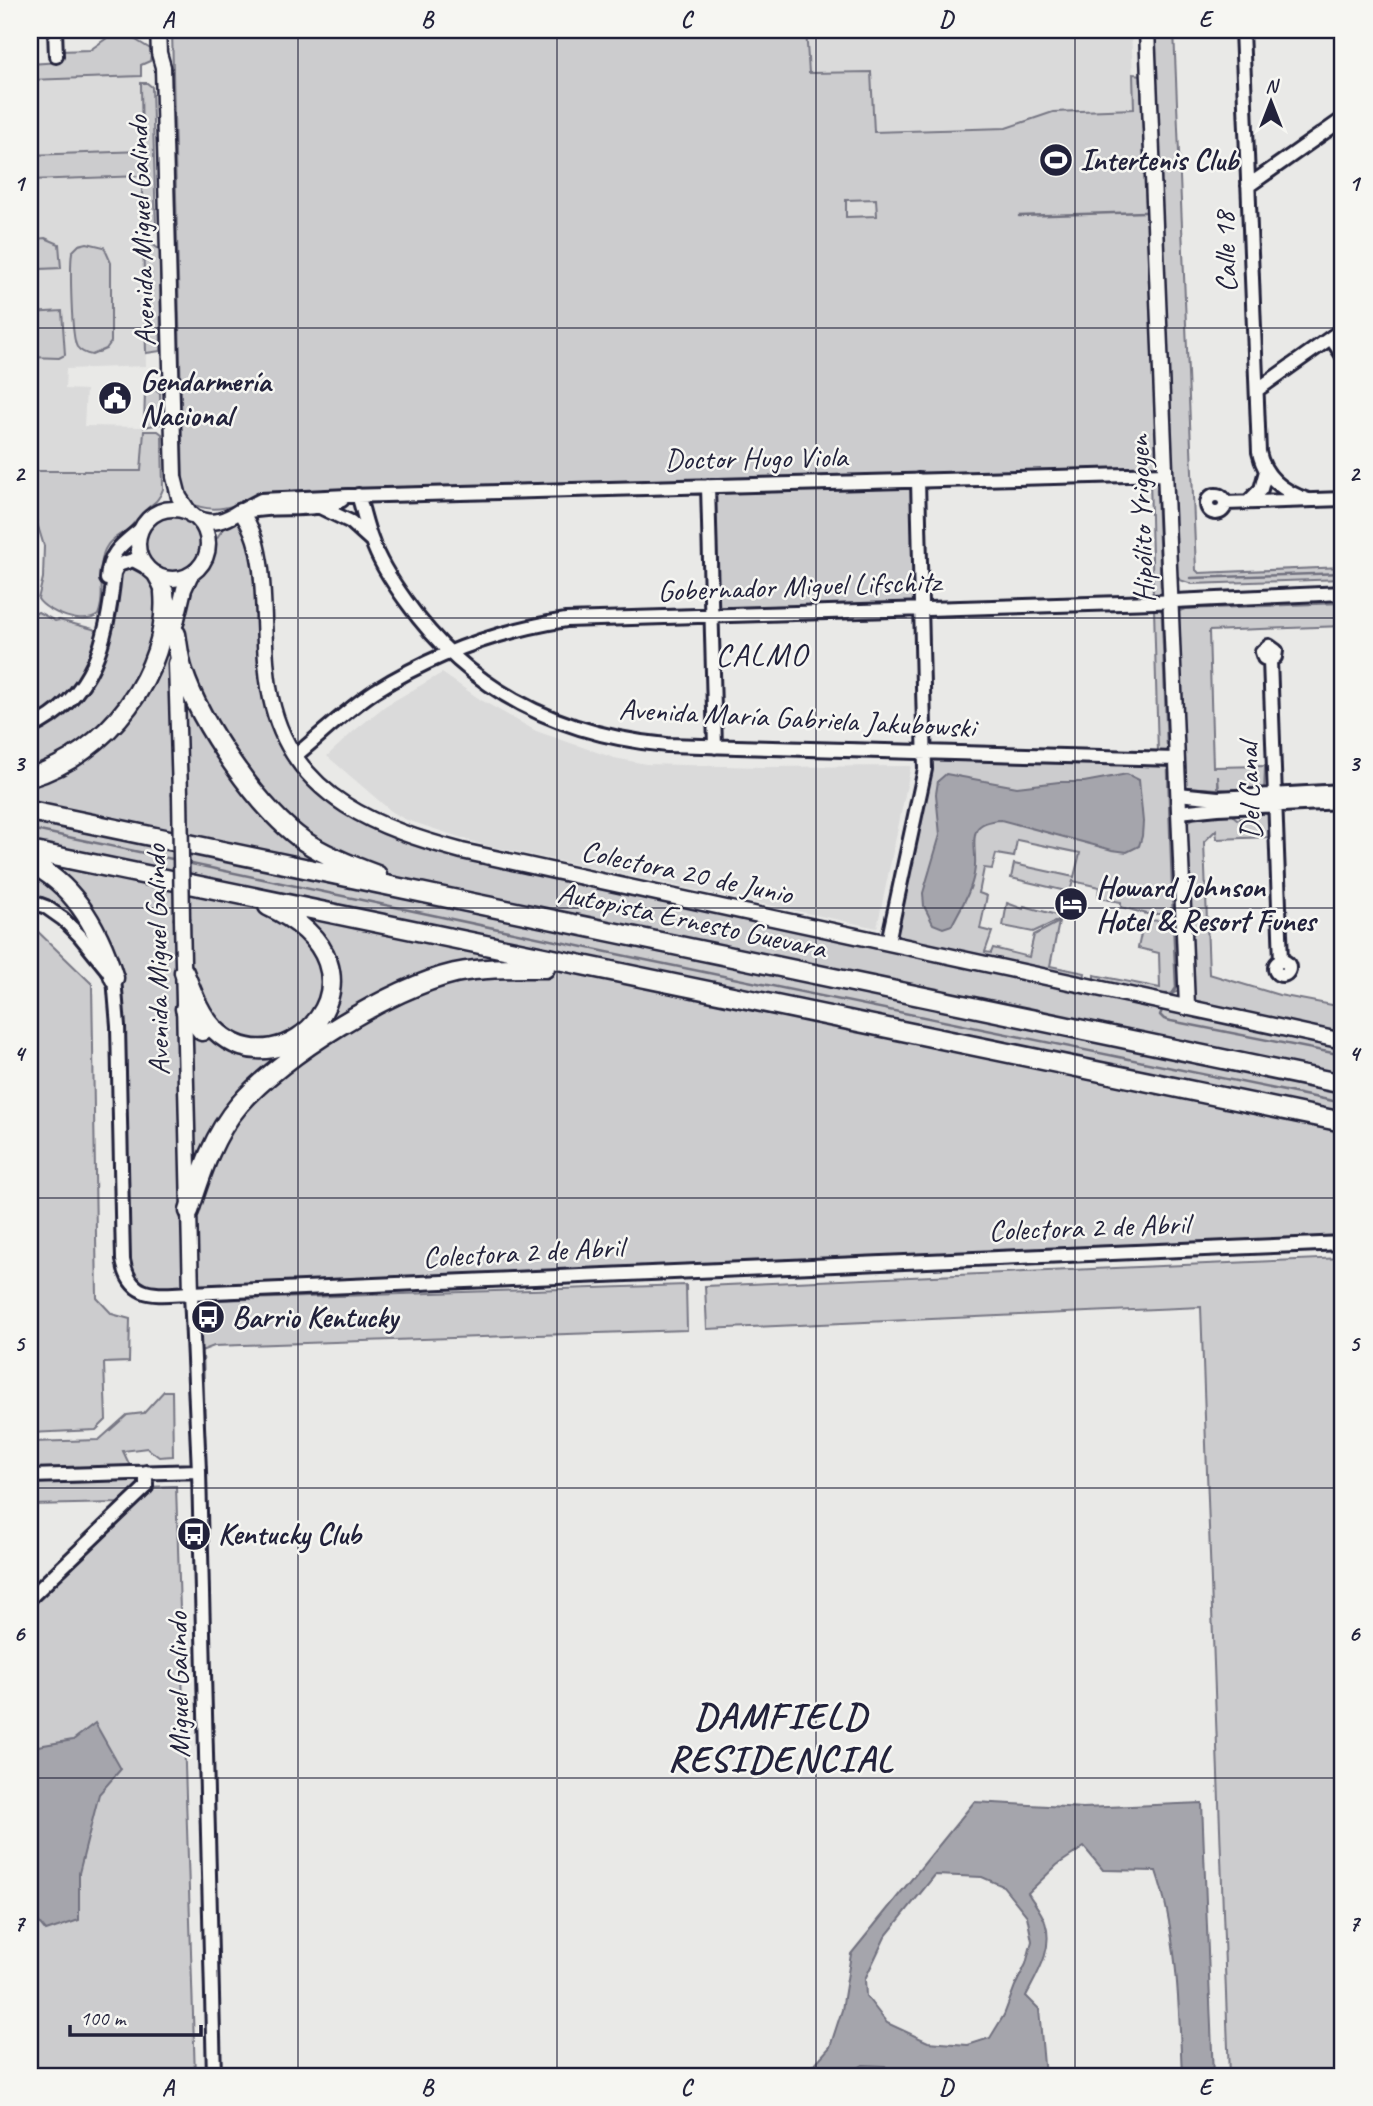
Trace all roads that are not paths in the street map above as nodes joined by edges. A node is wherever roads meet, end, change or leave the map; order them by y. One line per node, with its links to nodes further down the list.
1 (55, 30): 6 (street)
2 (158, 30): 7 (main road, Avenida Miguel Galindo)
3 (166, 30): 7 (main road, Avenida Miguel Galindo)
4 (1147, 30): 15 (main road, Hipólito Yrigoyen)
5 (1242, 30): 9 (street, Calle 18)
6 (56, 56)
7 (163, 67): 16 (main road, Avenida Miguel Galindo)
8 (1343, 119): 9 (street)
9 (1248, 186): 13 (street, Calle 18)
10 (1343, 329): 11 (street)
11 (1331, 338): 12 (street); 13 (street)
12 (1343, 356)
13 (1257, 390): 14 (street, Calle 18)
14 (1266, 471): 21 (street); 22 (street)
15 (1165, 474): 17 (street, Doctor Hugo Viola); 37 (main road, Hipólito Yrigoyen)
16 (174, 477): 25 (main road, Avenida Miguel Galindo); 27 (main road, Avenida Miguel Galindo)
17 (918, 480): 18 (street, Doctor Hugo Viola); 38 (street)
18 (708, 486): 19 (street, Doctor Hugo Viola); 39 (street)
19 (353, 496): 24 (street, Doctor Hugo Viola); 26 (street, Doctor Hugo Viola); 29 (street); 30 (street, Avenida María Gabriela Jakubowski)
20 (1343, 499): 21 (street)
21 (1308, 500): 22 (street)
22 (1248, 502): 23 (street)
23 (1225, 503)
24 (319, 507): 26 (street, Doctor Hugo Viola); 29 (street, Avenida María Gabriela Jakubowski)
25 (163, 511): 27 (main road); 28 (main road)
26 (241, 512): 27 (main road, Doctor Hugo Viola); 31 (main road, Doctor Hugo Viola); 46 (main road, Colectora 20 de Junio)
27 (193, 516): 31 (main road)
28 (142, 528): 32 (main road); 36 (street)
29 (361, 531): 30 (street, Avenida María Gabriela Jakubowski)
30 (372, 542): 41 (street, Avenida María Gabriela Jakubowski)
31 (207, 550): 33 (main road)
32 (150, 570): 33 (main road); 34 (main road, Avenida Miguel Galindo); 36 (street)
33 (191, 574): 40 (main road, Avenida Miguel Galindo)
34 (164, 592): 40 (main road, Avenida Miguel Galindo); 48 (highway)
35 (1343, 593): 37 (street, Gobernador Miguel Lifschitz)
36 (110, 596): 43 (street)
37 (1170, 601): 38 (street, Gobernador Miguel Lifschitz); 47 (main road, Hipólito Yrigoyen)
38 (921, 608): 39 (street, Gobernador Miguel Lifschitz); 45 (street)
39 (711, 614): 41 (street, Gobernador Miguel Lifschitz); 44 (street)
40 (176, 629): 58 (highway); 63 (main road, Avenida Miguel Galindo, bridge)
41 (449, 652): 44 (street, Avenida María Gabriela Jakubowski); 46 (street, Gobernador Miguel Lifschitz)
42 (1270, 660): 51 (street, Del Canal)
43 (30, 728)
44 (715, 747): 45 (street, Avenida María Gabriela Jakubowski)
45 (925, 752): 47 (street, Avenida María Gabriela Jakubowski); 60 (street)
46 (295, 756): 60 (main road, Colectora 20 de Junio)
47 (1176, 759): 50 (main road, Hipólito Yrigoyen)
48 (30, 777)
49 (1343, 791): 51 (street)
50 (1178, 794): 51 (street); 54 (main road, Hipólito Yrigoyen)
51 (1275, 800): 52 (street); 54 (street); 61 (street, Del Canal)
52 (1343, 802)
53 (30, 811): 58 (highway, Autopista Ernesto Guevara)
54 (1178, 812): 65 (main road, Hipólito Yrigoyen)
55 (30, 851): 57 (highway)
56 (30, 863): 64 (highway)
57 (246, 896): 62 (highway); 63 (highway)
58 (446, 899): 69 (highway, Autopista Ernesto Guevara)
59 (30, 901): 64 (street)
60 (888, 942): 65 (main road, Colectora 20 de Junio)
61 (1282, 961)
62 (587, 968): 68 (highway); 70 (highway)
63 (184, 972): 66 (main road, Avenida Miguel Galindo)
64 (114, 978): 73 (street, Colectora 2 de Abril)
65 (1187, 1006): 67 (main road, Colectora 20 de Junio)
66 (185, 1009): 68 (highway); 71 (main road, Avenida Miguel Galindo)
67 (1343, 1041)
68 (303, 1051): 71 (highway)
69 (1343, 1084)
70 (1343, 1122)
71 (189, 1211): 73 (main road, Avenida Miguel Galindo)
72 (1343, 1242): 73 (street, Colectora 2 de Abril)
73 (191, 1293): 74 (street, Miguel Galindo)
74 (199, 1471): 75 (street); 78 (street, Miguel Galindo)
75 (146, 1472): 76 (street); 77 (street)
76 (30, 1476)
77 (30, 1598)
78 (214, 2076)

